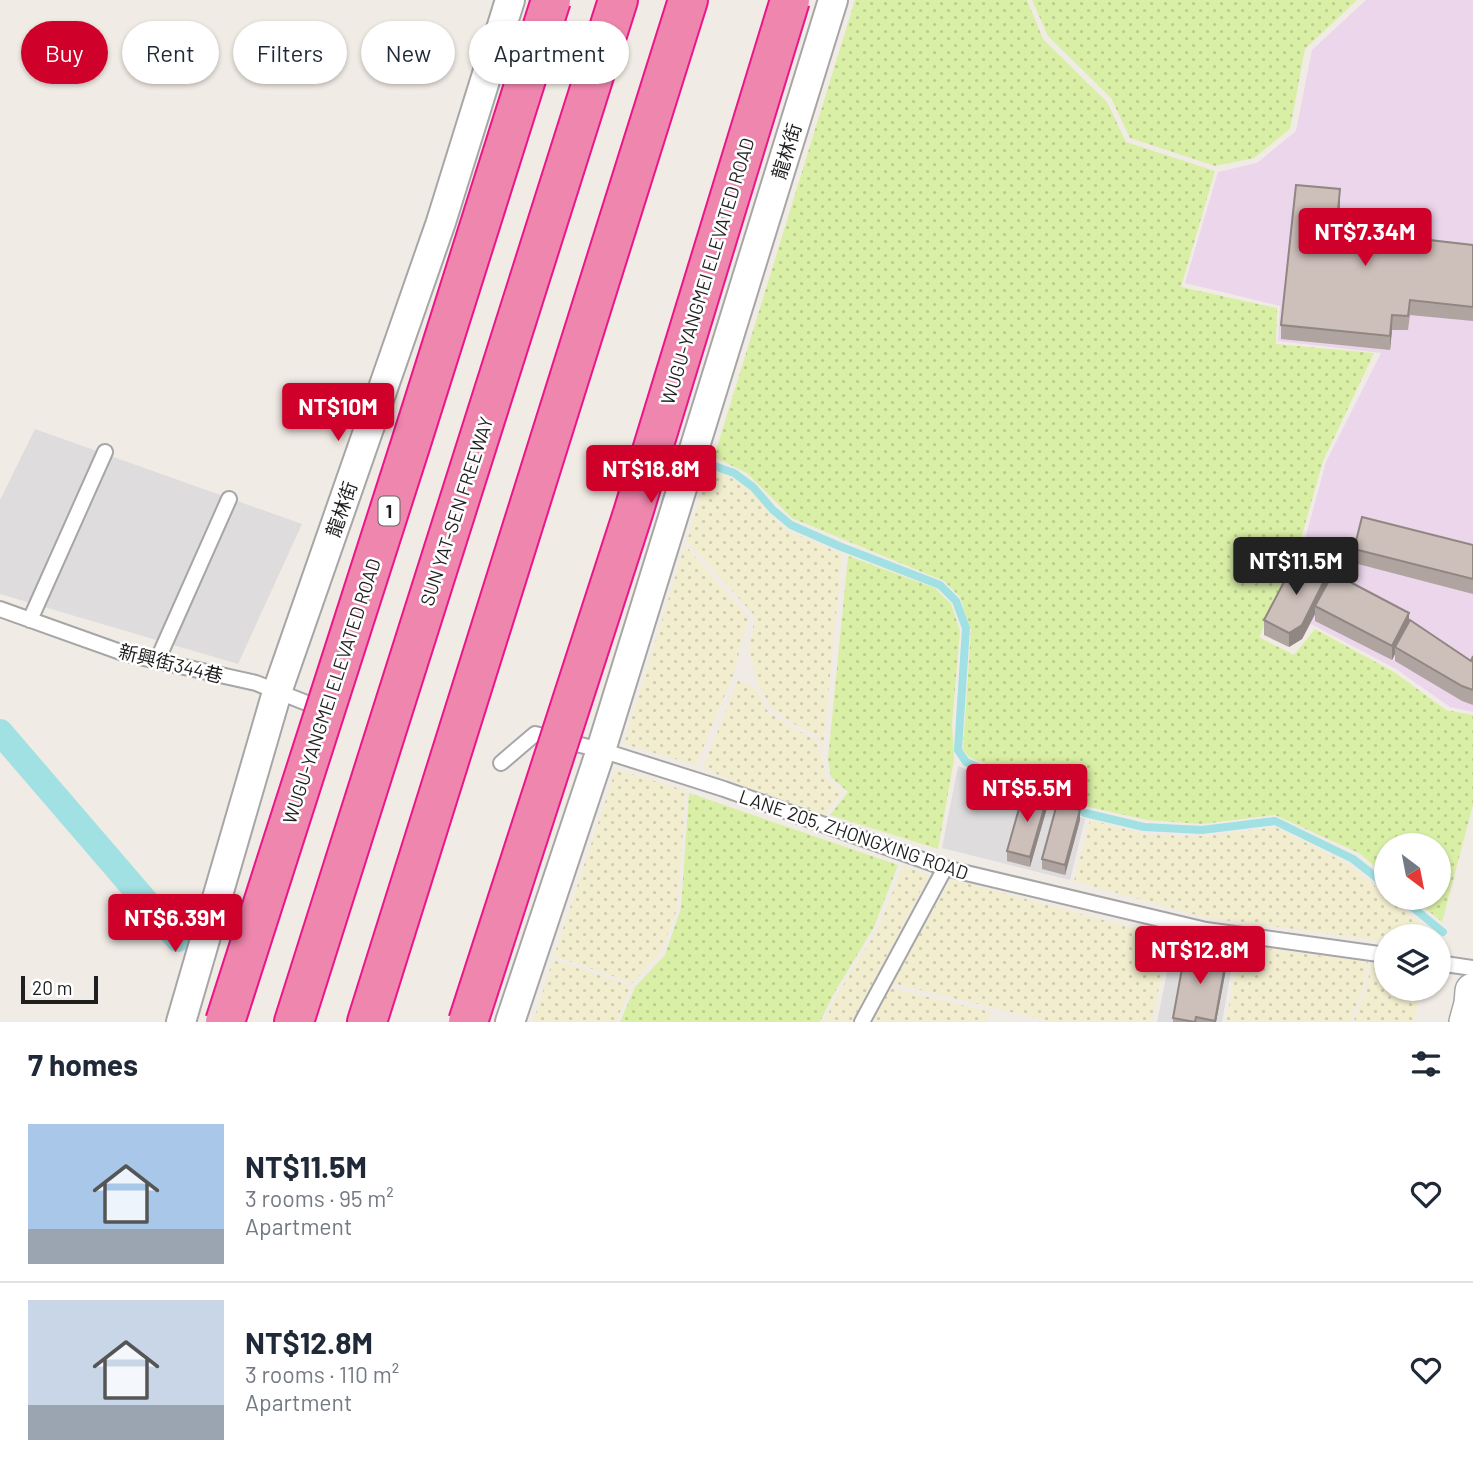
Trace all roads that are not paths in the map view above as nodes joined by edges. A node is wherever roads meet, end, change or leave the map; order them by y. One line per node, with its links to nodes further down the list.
1 (510, 0): 12 (street, 龍林街)
2 (551, 0): 21 (highway, WUGU-YANGMEI ELEVATED ROAD / 1, bridge)
3 (618, 0): 22 (highway, SUN YAT-SEN FREEWAY)
4 (688, 0): 23 (highway)
5 (790, 0): 24 (highway, WUGU-YANGMEI ELEVATED ROAD, bridge)
6 (833, 0): 14 (street, 龍林街)
7 (106, 452): 10 (lane)
8 (229, 499): 11 (lane)
9 (0, 609): 10 (lane, 新興街344巷)
10 (30, 620): 11 (lane, 新興街344巷)
11 (157, 661): 12 (lane, 新興街344巷)
12 (277, 692): 13 (lane, 新興街344巷); 20 (street, 龍林街)
13 (341, 717)
14 (601, 750): 15 (lane, LANE 205, ZHONGXING ROAD); 16 (lane, LANE 205, ZHONGXING ROAD); 25 (street, 龍林街)
15 (502, 763)
16 (945, 868): 17 (lane, LANE 205, ZHONGXING ROAD); 26 (lane)
17 (1374, 953)
18 (1451, 965): 19 (lane)
19 (1473, 968)
20 (181, 1022)
21 (225, 1022)
22 (294, 1022)
23 (367, 1022)
24 (468, 1022)
25 (510, 1022)
26 (862, 1022)

